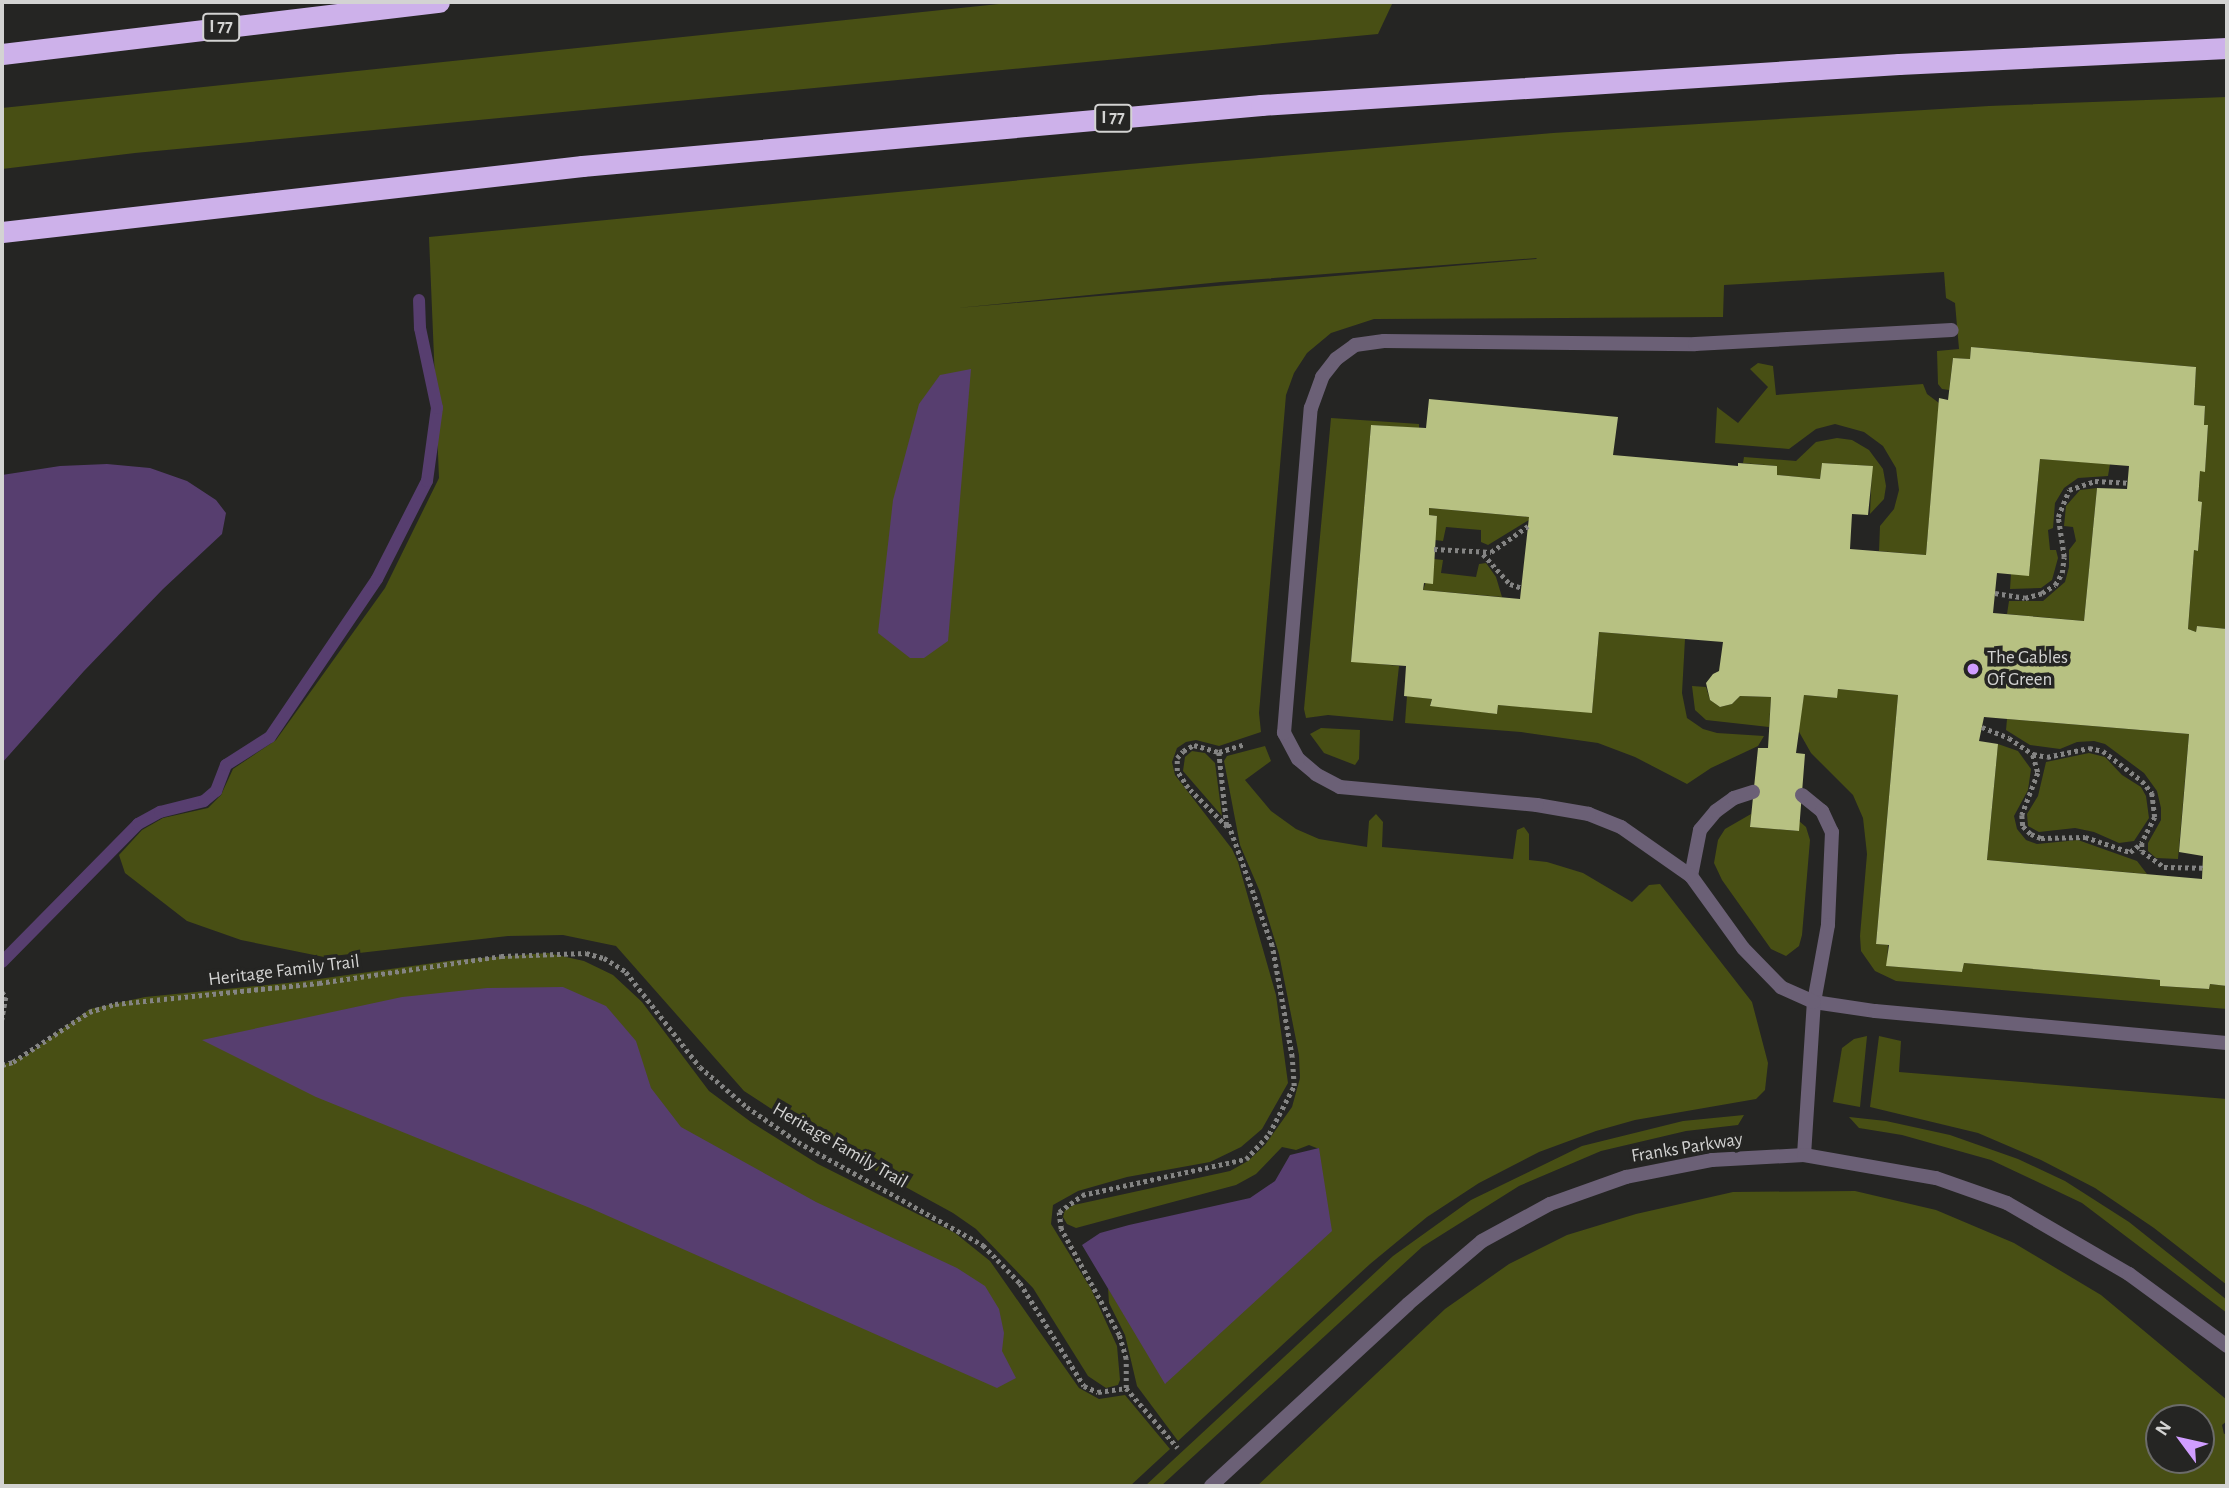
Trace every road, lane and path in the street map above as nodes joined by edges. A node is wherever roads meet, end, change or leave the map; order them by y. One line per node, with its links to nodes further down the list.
1 (439, 2): 3 (highway, I 77)
2 (2227, 48): 4 (highway, I 77)
3 (2, 54)
4 (2, 232)
5 (1952, 330): 21 (lane)
6 (2128, 483): 11 (path)
7 (1528, 526): 9 (path)
8 (1434, 549): 9 (path)
9 (1482, 554): 10 (path)
10 (1522, 588)
11 (1996, 593)
12 (1982, 727): 15 (path)
13 (1245, 744): 14 (path)
14 (1219, 752): 18 (path); 18 (path)
15 (2033, 754): 19 (path); 19 (path)
16 (1754, 792): 21 (lane)
17 (1802, 795): 23 (lane)
18 (1227, 821): 29 (path)
19 (2142, 843): 20 (path)
20 (2203, 868)
21 (1691, 876): 23 (lane)
22 (2, 992): 24 (path)
23 (1814, 1002): 25 (lane); 27 (lane)
24 (2, 1020)
25 (2227, 1042)
26 (2, 1065): 29 (path, Heritage Family Trail)
27 (1804, 1155): 28 (lane, Franks Parkway); 31 (lane, Franks Parkway)
28 (2227, 1346)
29 (1126, 1388): 30 (path)
30 (1178, 1448)
31 (1211, 1486)

